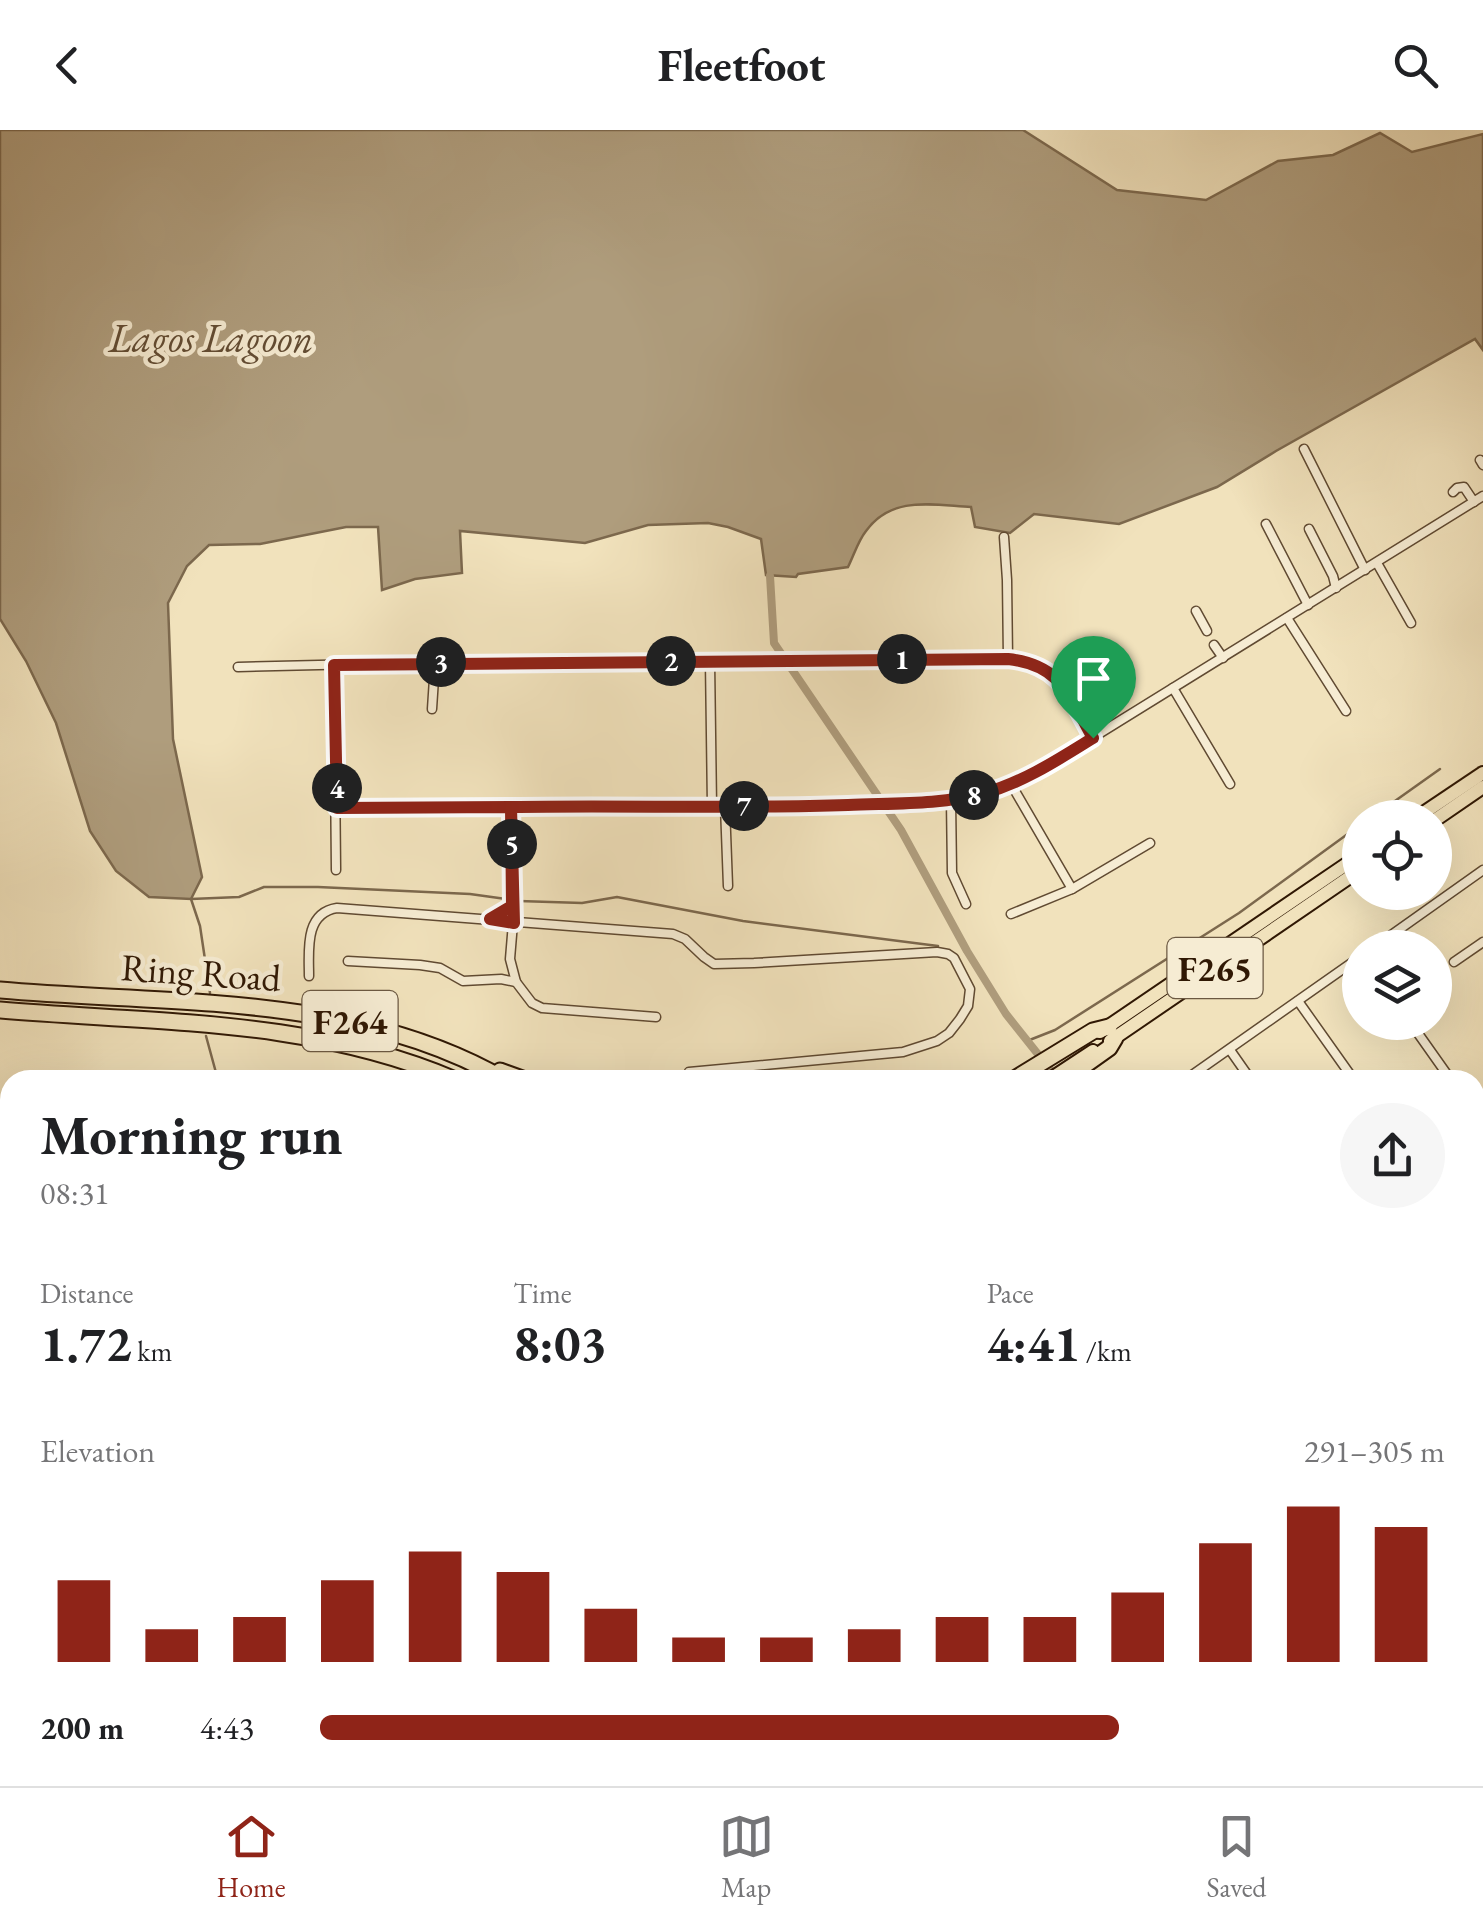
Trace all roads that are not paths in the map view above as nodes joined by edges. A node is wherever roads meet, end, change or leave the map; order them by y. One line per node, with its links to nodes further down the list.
1 (1304, 450): 8 (street)
2 (1453, 492): 3 (street)
3 (1479, 499): 7 (street)
4 (1266, 524): 10 (street)
5 (1310, 529): 9 (street)
6 (1004, 537): 17 (street)
7 (1376, 563): 8 (street); 13 (street)
8 (1365, 570): 9 (street)
9 (1336, 588): 10 (street)
10 (1308, 605): 12 (street)
11 (1196, 611): 14 (street)
12 (1287, 618): 16 (street); 24 (street)
13 (1411, 623)
14 (1207, 631)
15 (1214, 645): 16 (street)
16 (1222, 658): 22 (street)
17 (1008, 659): 18 (street); 25 (street)
18 (710, 661): 19 (street); 32 (street)
19 (435, 662): 20 (street); 23 (street)
20 (334, 665): 21 (street); 35 (street)
21 (238, 668)
22 (1174, 688): 25 (street); 28 (street)
23 (432, 709)
24 (1346, 711)
25 (1093, 738): 27 (street)
26 (1483, 773): 31 (main road)
27 (1011, 784): 30 (street); 43 (street)
28 (1230, 784)
29 (1483, 788): 36 (main road)
30 (951, 800): 33 (street); 44 (street)
31 (1443, 800)
32 (712, 806): 33 (street); 34 (street)
33 (725, 806): 42 (street)
34 (511, 807): 35 (street); 45 (street)
35 (337, 808): 39 (street)
36 (1452, 809)
37 (1150, 843): 43 (street)
38 (1342, 868): 62 (main road, F265)
39 (336, 870)
40 (1482, 874): 49 (street)
41 (1342, 882): 62 (main road, F265)
42 (728, 886)
43 (1072, 889): 46 (street)
44 (966, 904)
45 (512, 906): 47 (street); 48 (street)
46 (1010, 914)
47 (490, 919): 48 (street); 55 (street)
48 (514, 923): 51 (street); 72 (street)
49 (1400, 930)
50 (1483, 942): 53 (street)
51 (510, 959): 56 (street); 57 (street)
52 (348, 961): 56 (street)
53 (1454, 962)
54 (1342, 970): 59 (street)
55 (309, 976)
56 (501, 979): 57 (street)
57 (516, 982): 61 (street)
58 (0, 990): 65 (highway, Ring Road / F264)
59 (1298, 1001): 64 (street); 75 (street)
60 (0, 1010): 67 (highway, Ring Road / F264)
61 (656, 1016)
62 (1112, 1032): 66 (highway); 66 (highway, F265)
63 (1423, 1040): 76 (street)
64 (1230, 1050): 73 (street); 74 (street)
65 (472, 1062): 70 (highway, Ring Road / F264); 71 (highway)
66 (1067, 1065)
67 (426, 1068): 68 (highway); 69 (highway, Ring Road / F264)
68 (429, 1070)
69 (431, 1070)
70 (487, 1070)
71 (496, 1070)
72 (713, 1070)
73 (1200, 1070)
74 (1244, 1070)
75 (1347, 1070)
76 (1444, 1070)

